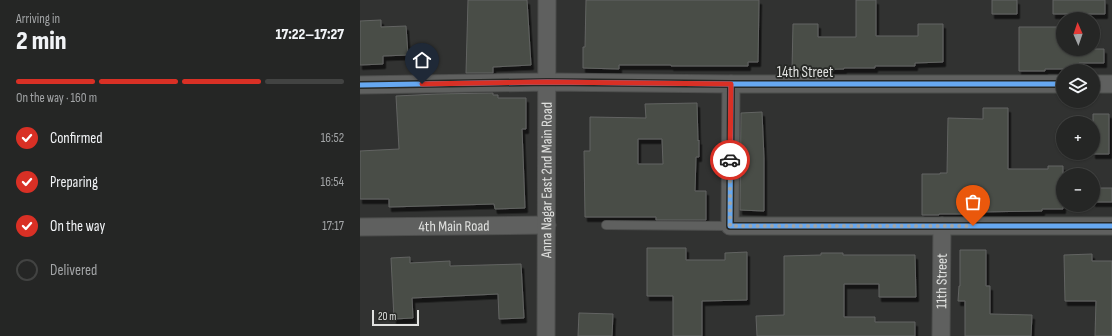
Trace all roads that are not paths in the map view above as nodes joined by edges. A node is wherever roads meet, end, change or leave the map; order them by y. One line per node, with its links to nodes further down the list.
1 (547, 0): 2 (street, Anna Nagar East 2nd Main Road)
2 (547, 82): 3 (street, 14th Street); 4 (street, 14th Street); 8 (street, Anna Nagar East 2nd Main Road)
3 (360, 84)
4 (731, 84): 5 (street, 14th Street); 11 (street)
5 (1056, 84)
6 (1100, 84): 7 (street)
7 (1112, 84)
8 (547, 225): 9 (street, 4th Main Road); 14 (street, Anna Nagar East 2nd Main Road)
9 (360, 226)
10 (606, 226): 11 (lane)
11 (730, 226): 12 (street)
12 (942, 226): 13 (street); 15 (street, 11th Street)
13 (1112, 226)
14 (546, 336)
15 (941, 336)

